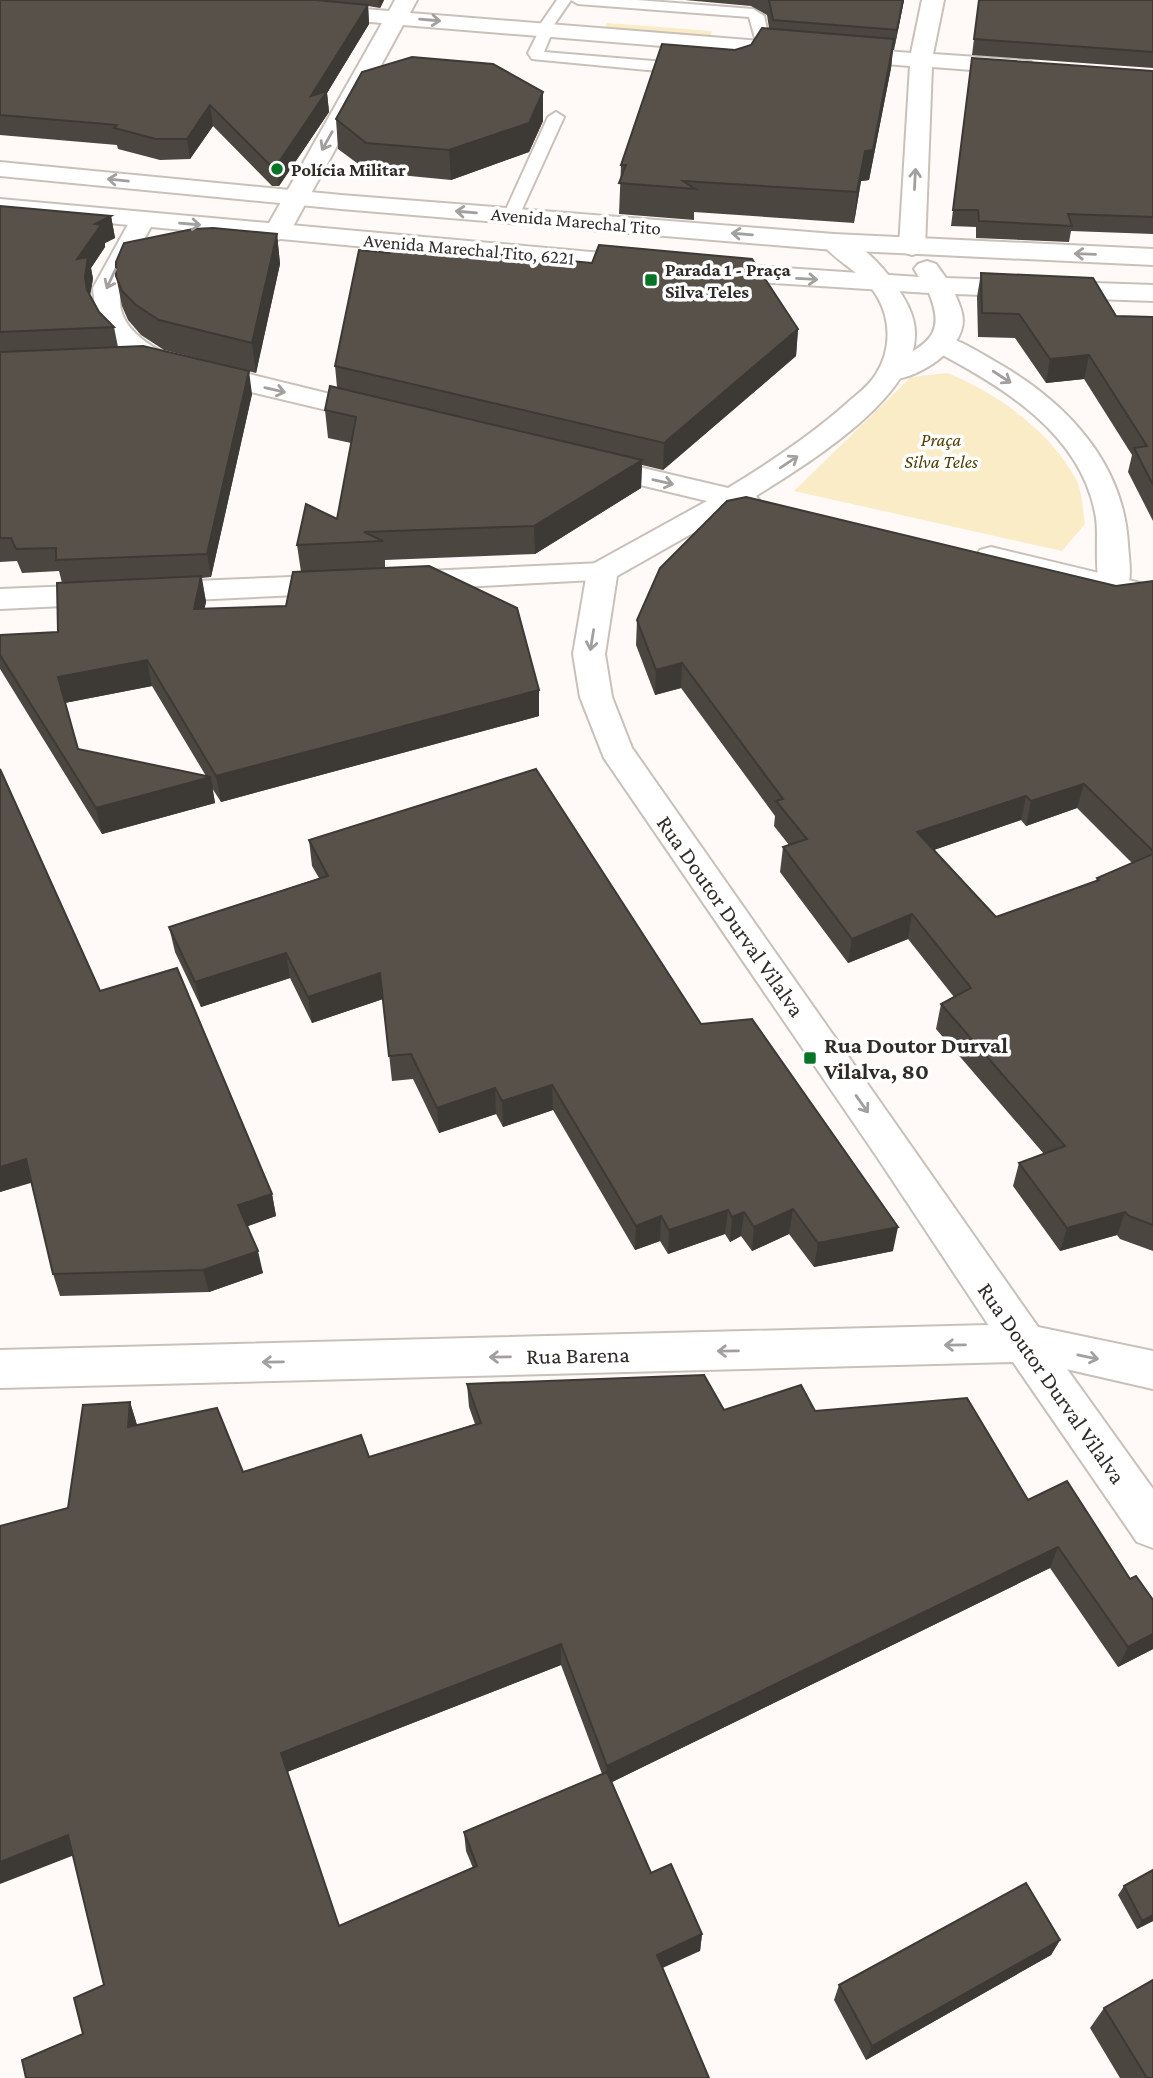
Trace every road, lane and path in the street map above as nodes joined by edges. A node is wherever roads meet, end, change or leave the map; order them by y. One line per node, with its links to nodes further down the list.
1 (564, 0): 6 (lane)
2 (578, 0): 7 (lane)
3 (933, 0): 8 (main road)
4 (290, 9): 5 (main road)
5 (401, 9): 6 (main road, one-way to 6); 14 (main road, one-way to 14)
6 (543, 29): 7 (main road); 10 (lane)
7 (758, 48): 8 (main road); 11 (lane)
8 (921, 59): 9 (main road); 20 (main road, one-way to 8)
9 (1044, 69)
10 (704, 70)
11 (738, 72)
12 (556, 117): 16 (lane)
13 (0, 169): 14 (main road, Avenida Marechal Tito, one-way to 13)
14 (295, 198): 16 (main road, Avenida Marechal Tito, one-way to 14); 18 (main road)
15 (0, 206): 17 (main road, Avenida Marechal Tito, 6221)
16 (511, 216): 19 (main road, Avenida Marechal Tito, one-way to 16)
17 (143, 219): 18 (main road, Avenida Marechal Tito, 6221, one-way to 18); 26 (main road, one-way to 26)
18 (277, 232): 22 (main road, Avenida Marechal Tito, 6221, one-way to 22)
19 (834, 242): 20 (main road, Avenida Marechal Tito); 22 (main road)
20 (912, 247): 21 (main road, Avenida Marechal Tito, one-way to 20); 23 (main road)
21 (1153, 257)
22 (884, 284): 23 (main road, Avenida Marechal Tito, 6221); 28 (main road)
23 (939, 286): 24 (main road); 25 (main road)
24 (1153, 293)
25 (943, 344): 28 (main road); 35 (main road, one-way to 35)
26 (154, 359): 27 (main road); 29 (main road, one-way to 29)
27 (116, 360)
28 (891, 373): 31 (main road, one-way to 28)
29 (398, 419)
30 (572, 460): 31 (main road, one-way to 31)
31 (732, 498): 32 (main road); 34 (main road)
32 (770, 506)
33 (968, 551): 35 (main road)
34 (602, 572): 37 (main road); 38 (main road, Rua Doutor Durval Vilalva, one-way to 38)
35 (1114, 585): 36 (main road)
36 (1153, 595)
37 (0, 599)
38 (1024, 1343): 39 (main road, Rua Barena, one-way to 39); 40 (main road, Rua Barena, one-way to 40); 41 (main road, Rua Doutor Durval Vilalva)
39 (0, 1369)
40 (1153, 1370)
41 (1153, 1527)

